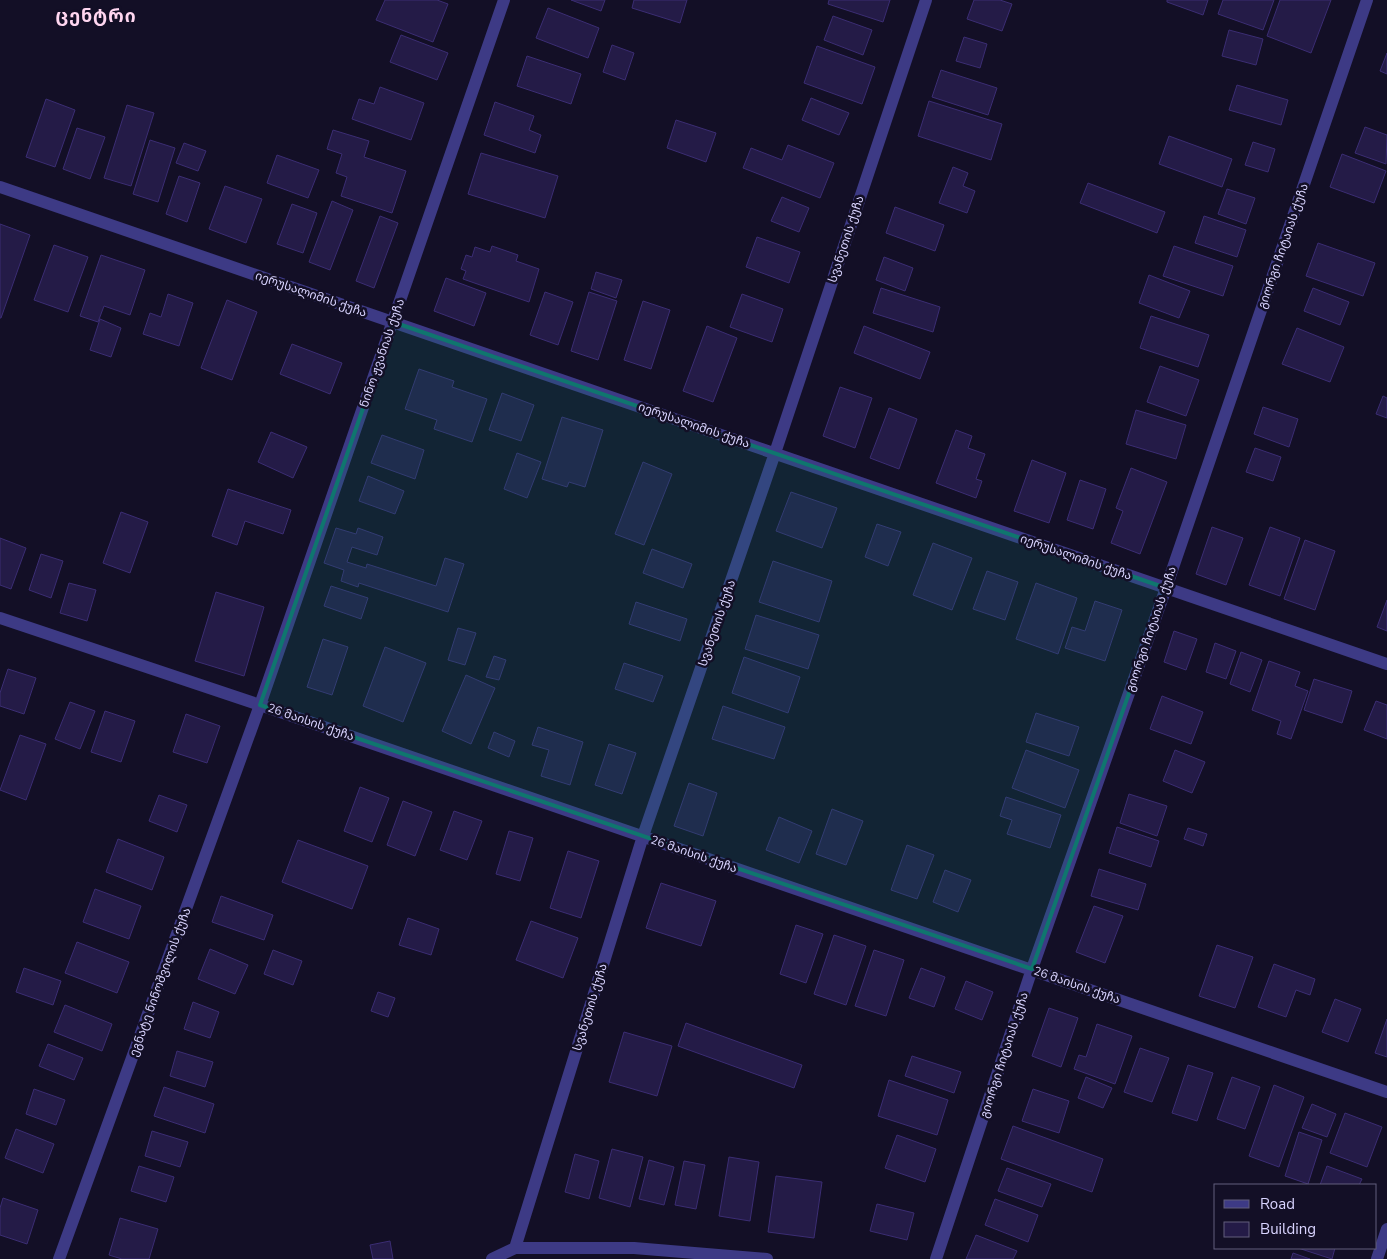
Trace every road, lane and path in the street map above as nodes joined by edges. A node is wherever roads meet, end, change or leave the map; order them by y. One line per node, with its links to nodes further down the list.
1 (504, 0): 5 (street, ნინო ჟვანიას ქუჩა)
2 (926, 0): 6 (street, სვანეთის ქუჩა)
3 (1367, 0): 7 (street, გიორგი ჩიტაიას ქუჩა)
4 (0, 187): 5 (street, იერუსალიმის ქუჩა)
5 (393, 322): 6 (street, იერუსალიმის ქუჩა); 10 (street, ნინო ჟვანიას ქუჩა)
6 (775, 454): 7 (street, იერუსალიმის ქუჩა); 11 (street, სვანეთის ქუჩა)
7 (1166, 588): 9 (street, იერუსალიმის ქუჩა); 12 (street, გიორგი ჩიტაიას ქუჩა)
8 (0, 618): 10 (street, 26 მაისის ქუჩა)
9 (1387, 664)
10 (260, 705): 11 (street, 26 მაისის ქუჩა); 16 (street, ეგნატე ნინოშვილის ქუჩა)
11 (643, 836): 12 (street, 26 მაისის ქუჩა); 15 (street, სვანეთის ქუჩა)
12 (1032, 970): 13 (street, 26 მაისის ქუჩა); 19 (street, გიორგი ჩიტაიას ქუჩა)
13 (1387, 1092)
14 (1387, 1229): 20 (street)
15 (515, 1248): 17 (street); 18 (street)
16 (59, 1259)
17 (492, 1259)
18 (767, 1259)
19 (936, 1259)
20 (1377, 1259)

